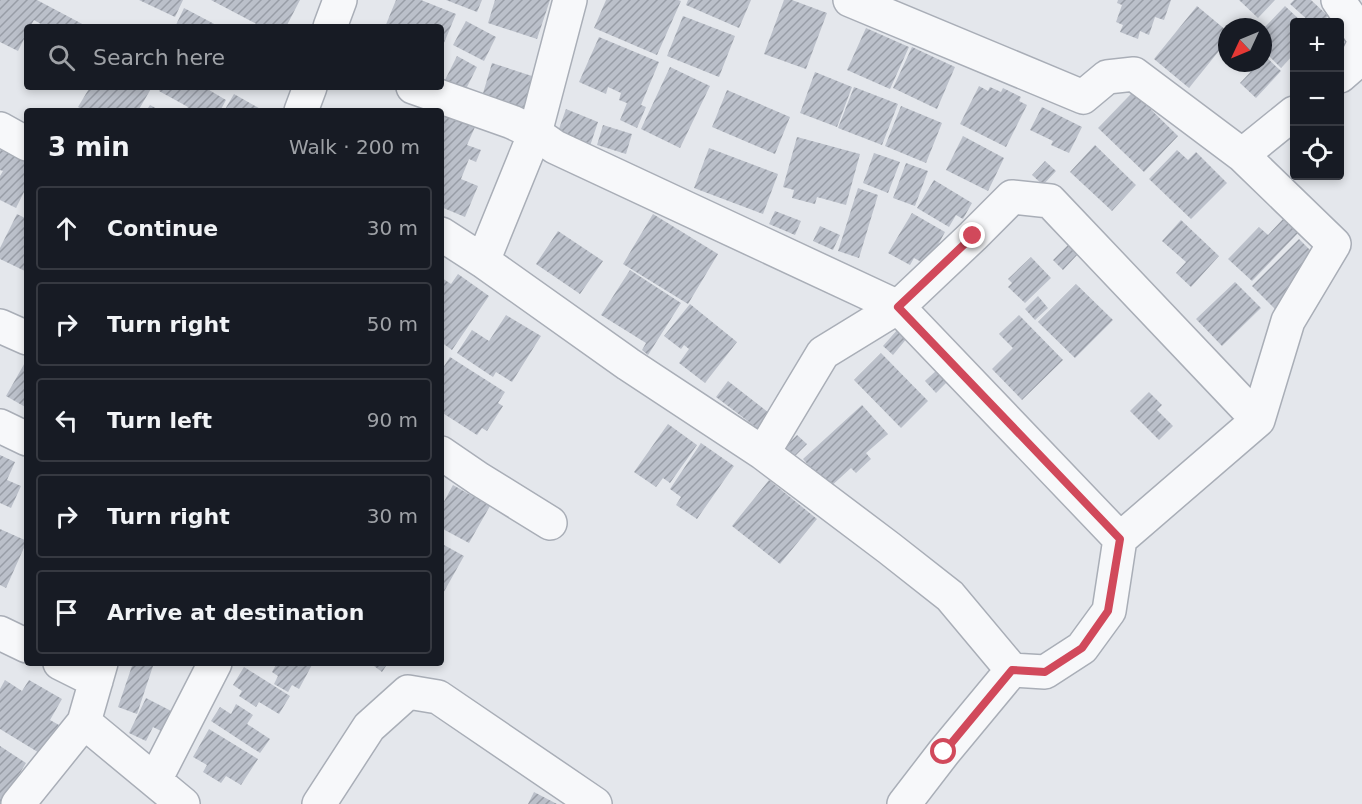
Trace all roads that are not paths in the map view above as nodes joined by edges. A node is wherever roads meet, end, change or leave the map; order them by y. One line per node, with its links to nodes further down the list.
1 (340, 0): 5 (street)
2 (570, 0): 14 (street)
3 (849, 0): 16 (street)
4 (1338, 0): 6 (street)
5 (331, 24)
6 (1362, 35)
7 (1362, 48): 8 (street)
8 (1344, 73)
9 (308, 90): 11 (street)
10 (421, 90): 14 (street)
11 (302, 108)
12 (1290, 116): 16 (street)
13 (0, 129): 15 (street)
14 (535, 133): 18 (street); 19 (street)
15 (24, 142)
16 (1242, 155): 22 (street)
17 (444, 236): 18 (street)
18 (483, 261): 25 (street)
19 (898, 307): 22 (street); 25 (street); 28 (street)
20 (0, 326): 21 (street)
21 (24, 337)
22 (1258, 420): 28 (street)
23 (0, 426): 24 (street)
24 (24, 438)
25 (763, 453): 33 (street)
26 (444, 455): 27 (street)
27 (550, 523)
28 (1120, 539): 33 (street)
29 (0, 633): 30 (street)
30 (24, 645)
31 (73, 666): 34 (street)
32 (213, 666): 36 (street)
33 (1012, 670): 41 (street)
34 (98, 672): 35 (street)
35 (84, 722): 36 (street); 37 (street)
36 (154, 780): 38 (street)
37 (18, 804)
38 (183, 804)
39 (319, 804): 40 (street)
40 (595, 804)
41 (904, 804)

